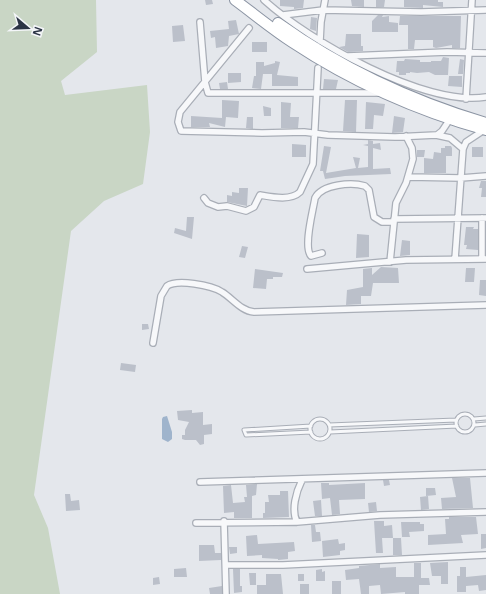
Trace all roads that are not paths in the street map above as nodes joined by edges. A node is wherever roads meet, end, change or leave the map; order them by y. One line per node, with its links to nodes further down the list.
1 (235, 0): 19 (highway)
2 (246, 0): 23 (highway)
3 (266, 0): 9 (street)
4 (324, 0): 6 (street)
5 (472, 0): 7 (street)
6 (323, 10): 7 (street); 9 (street); 12 (street)
7 (472, 10): 8 (street); 13 (street)
8 (486, 10)
9 (283, 15): 12 (street)
10 (200, 22): 17 (street)
11 (249, 28): 17 (street)
12 (320, 41): 15 (street)
13 (469, 52): 14 (street); 15 (street); 21 (street)
14 (486, 53)
15 (347, 56): 21 (street)
16 (318, 68): 18 (street)
17 (205, 82): 18 (street); 24 (street)
18 (317, 93): 19 (street); 24 (street)
19 (382, 93): 22 (highway)
20 (486, 97): 21 (street)
21 (466, 99)
22 (450, 119): 23 (highway); 25 (street)
23 (485, 128): 27 (street)
24 (314, 133): 26 (street); 31 (street)
25 (436, 135): 26 (street); 27 (street)
26 (406, 136): 29 (street)
27 (463, 149): 30 (street)
28 (486, 176): 30 (street)
29 (409, 177): 30 (street); 34 (street)
30 (461, 178): 32 (street)
31 (204, 198)
32 (458, 218): 33 (street); 34 (street); 36 (street)
33 (484, 218): 37 (street)
34 (394, 220): 35 (street); 38 (street)
35 (322, 253)
36 (455, 259): 37 (street); 38 (street)
37 (484, 259)
38 (390, 262): 39 (street)
39 (307, 268)
40 (486, 305): 41 (street)
41 (153, 343)
42 (486, 418): 43 (lane)
43 (474, 419): 44 (lane); 47 (lane)
44 (456, 420): 46 (lane); 49 (lane)
45 (486, 424): 47 (lane)
46 (329, 425): 48 (lane); 51 (lane)
47 (475, 425): 49 (lane)
48 (311, 426): 50 (lane); 50 (lane)
49 (457, 426): 51 (lane)
50 (311, 432): 51 (lane)
51 (330, 432)
52 (486, 473): 53 (street)
53 (302, 480): 54 (street); 57 (street)
54 (200, 482)
55 (486, 512): 57 (street)
56 (224, 521): 57 (street); 58 (street); 60 (street)
57 (297, 522)
58 (196, 523)
59 (486, 554): 60 (street)
60 (226, 565): 61 (street)
61 (226, 594)

